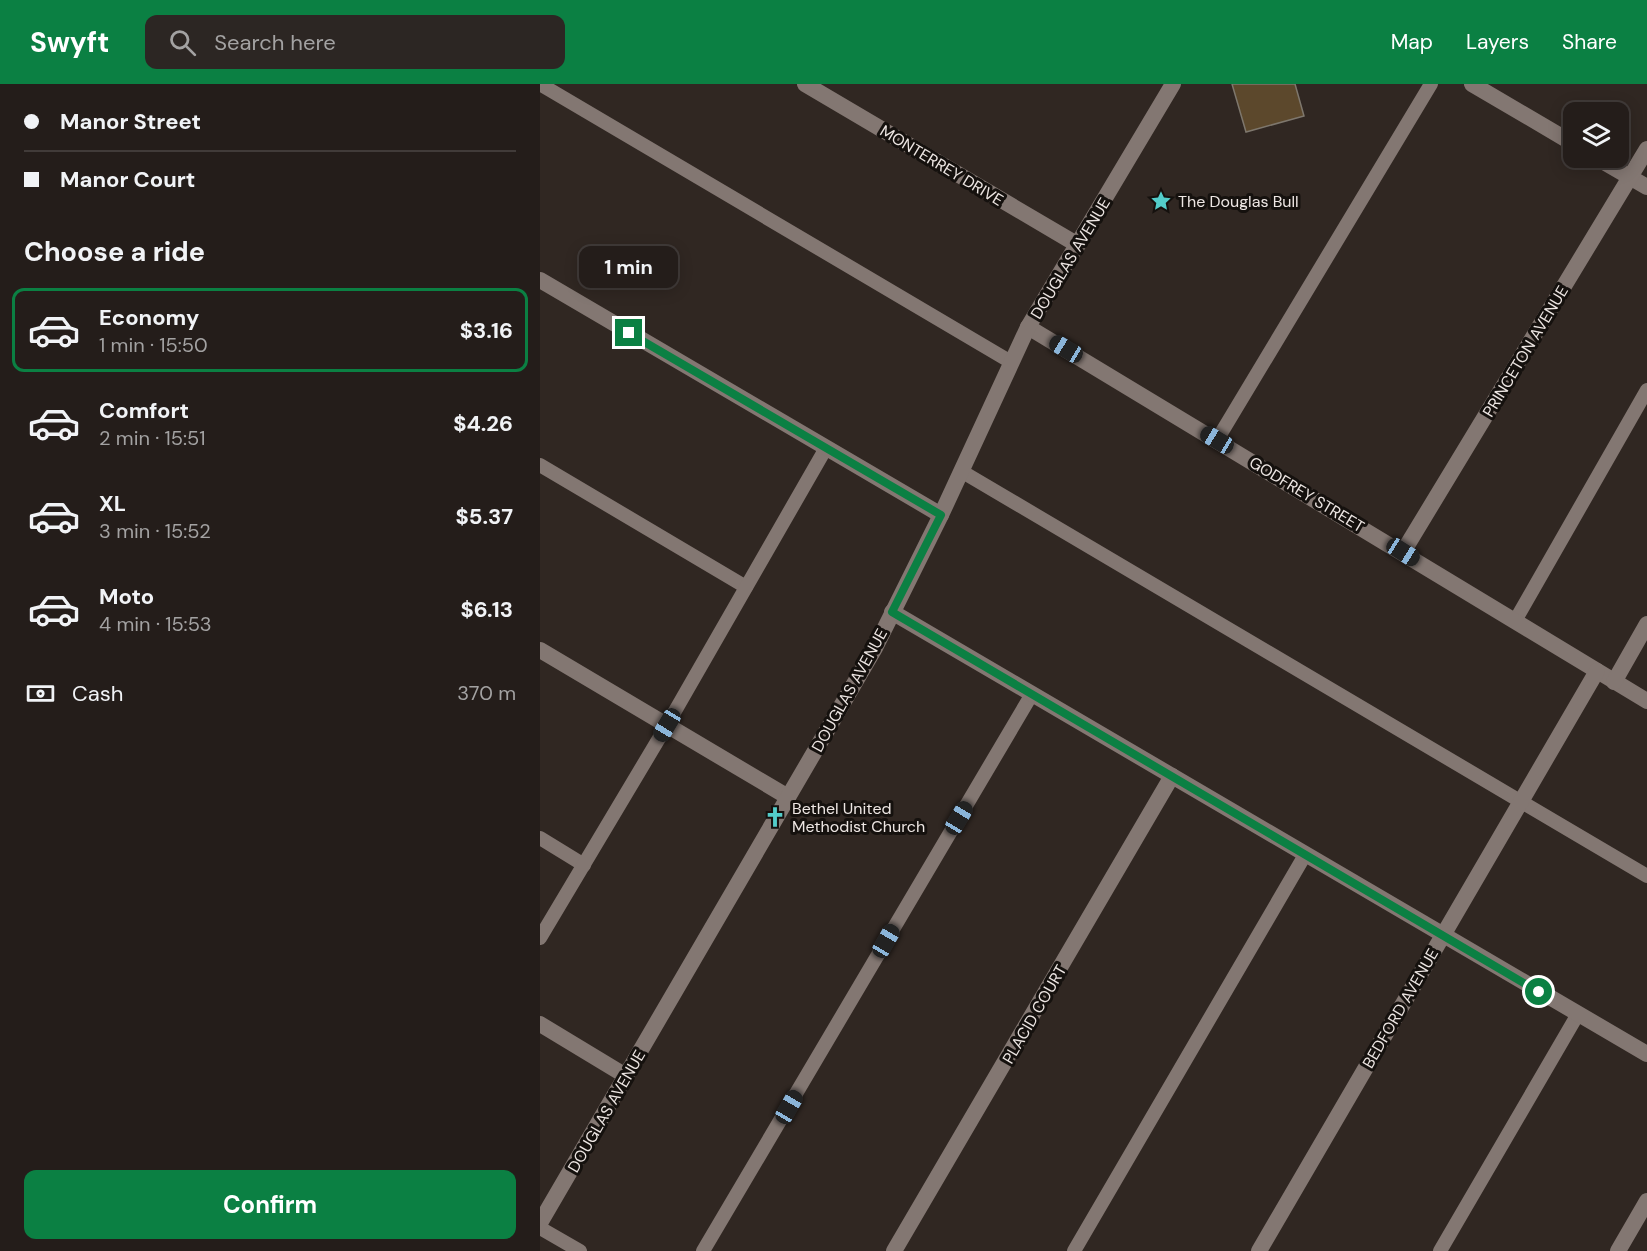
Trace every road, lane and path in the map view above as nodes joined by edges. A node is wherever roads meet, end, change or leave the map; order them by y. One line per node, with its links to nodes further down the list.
1 (540, 84): 15 (lane)
2 (805, 84): 6 (street, MONTERREY DRIVE)
3 (1173, 84): 12 (street, DOUGLAS AVENUE)
4 (1431, 84): 17 (lane)
5 (1472, 84): 7 (street)
6 (827, 90): 12 (street, MONTERREY DRIVE)
7 (1563, 138)
8 (1647, 149): 10 (street, PRINCETON AVENUE)
9 (1614, 168): 10 (street)
10 (1630, 177): 11 (street); 22 (street, PRINCETON AVENUE)
11 (1647, 187)
12 (1078, 245): 14 (street, DOUGLAS AVENUE)
13 (540, 280): 18 (street)
14 (1028, 327): 15 (street, DOUGLAS AVENUE); 17 (street, GODFREY STREET)
15 (1011, 362): 20 (street, DOUGLAS AVENUE)
16 (1647, 390): 25 (lane)
17 (1217, 440): 22 (street, GODFREY STREET)
18 (826, 448): 21 (street); 23 (lane)
19 (540, 465): 23 (lane)
20 (961, 471): 21 (street, DOUGLAS AVENUE); 35 (lane)
21 (941, 515): 24 (street, DOUGLAS AVENUE)
22 (1403, 552): 25 (street, GODFREY STREET)
23 (746, 587): 32 (lane)
24 (892, 612): 30 (street); 34 (street, DOUGLAS AVENUE)
25 (1515, 621): 28 (street, GODFREY STREET)
26 (1647, 624): 29 (street)
27 (540, 650): 32 (street)
28 (1597, 671): 29 (street, GODFREY STREET); 35 (street, BEDFORD AVENUE)
29 (1614, 682): 31 (street, GODFREY STREET)
30 (1032, 694): 33 (street); 49 (lane)
31 (1647, 701)
32 (667, 725): 34 (street); 38 (lane)
33 (1172, 776): 37 (street); 50 (street, PLACID COURT)
34 (788, 797): 45 (street, DOUGLAS AVENUE)
35 (1522, 800): 39 (lane); 40 (street, BEDFORD AVENUE)
36 (540, 838): 38 (lane)
37 (1305, 855): 40 (street); 51 (lane)
38 (584, 865): 41 (lane)
39 (1647, 876)
40 (1442, 936): 42 (street); 52 (street, BEDFORD AVENUE)
41 (540, 938)
42 (1578, 1014): 44 (street); 53 (lane)
43 (540, 1024): 45 (street)
44 (1647, 1054)
45 (626, 1076): 47 (street, DOUGLAS AVENUE)
46 (1647, 1201): 54 (street)
47 (540, 1225): 48 (lane)
48 (580, 1251)
49 (703, 1251)
50 (894, 1251)
51 (1074, 1251)
52 (1259, 1251)
53 (1440, 1251)
54 (1618, 1251)

